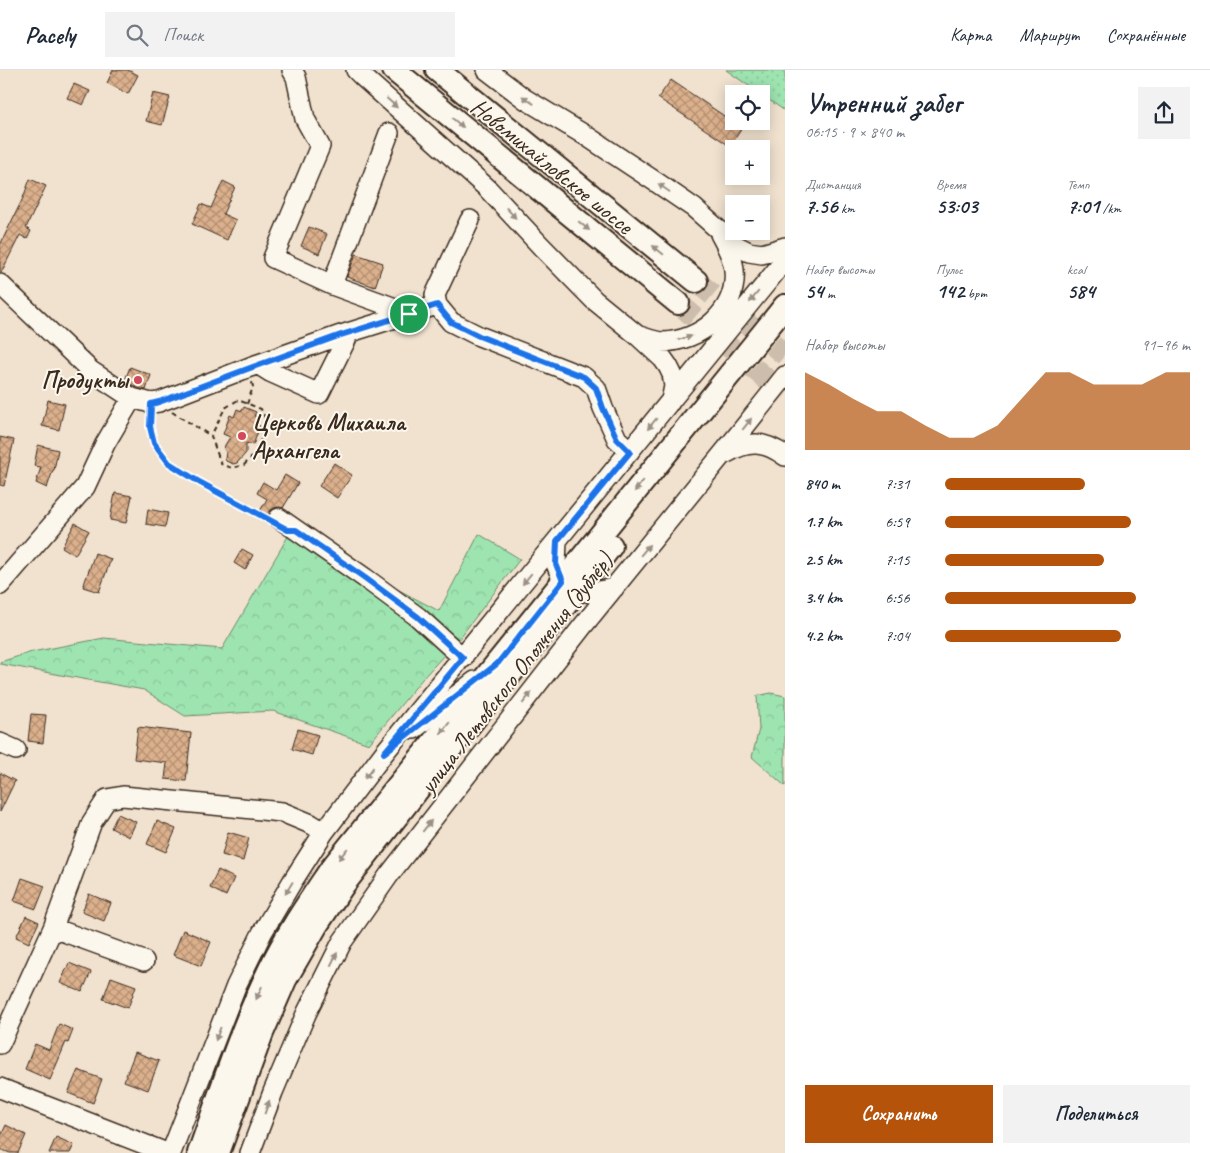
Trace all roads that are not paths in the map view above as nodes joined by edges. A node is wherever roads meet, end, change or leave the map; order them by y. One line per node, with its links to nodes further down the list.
1 (292, 70): 13 (street)
2 (356, 70): 20 (street, one-way to 20)
3 (394, 70): 14 (main road, Новомихайловское шоссе, one-way to 14)
4 (437, 70): 11 (main road, Новомихайловское шоссе, one-way to 4)
5 (487, 70): 8 (street, one-way to 5)
6 (389, 133): 13 (street)
7 (470, 220): 15 (street)
8 (717, 229): 9 (street); 20 (street, one-way to 8)
9 (785, 247)
10 (785, 260): 24 (street, улица Летовского Ополчения (дублёр), one-way to 24)
11 (696, 281)
12 (0, 284): 23 (street)
13 (332, 285): 17 (street)
14 (678, 303)
15 (437, 305): 17 (street); 25 (street)
16 (785, 306): 31 (main road, one-way to 31)
17 (409, 314): 19 (street)
18 (785, 329): 31 (main road)
19 (341, 335): 21 (street); 21 (street)
20 (637, 335): 24 (street)
21 (254, 366): 23 (street)
22 (785, 376): 26 (street, улица Летовского Ополчения (дублёр), one-way to 22)
23 (132, 398): 30 (street)
24 (669, 403): 25 (street, улица Летовского Ополчения (дублёр), one-way to 25)
25 (630, 452): 29 (street, улица Летовского Ополчения (дублёр))
26 (721, 456): 27 (street); 32 (street, улица Летовского Ополчения (дублёр), one-way to 26)
27 (785, 456)
28 (271, 518): 33 (street)
29 (557, 541): 31 (street); 33 (street, улица Летовского Ополчения (дублёр), one-way to 33)
30 (0, 585)
31 (570, 585): 32 (street); 34 (main road); 44 (main road)
32 (614, 588): 45 (street, улица Летовского Ополчения (дублёр), one-way to 32)
33 (463, 658): 35 (street, улица Летовского Ополчения (дублёр))
34 (498, 663): 35 (street); 43 (main road, one-way to 43)
35 (384, 753): 36 (street, улица Летовского Ополчения (дублёр), one-way to 36)
36 (324, 832): 37 (street); 42 (street, улица Летовского Ополчения (дублёр), one-way to 42)
37 (52, 928): 38 (street); 39 (street)
38 (144, 962)
39 (0, 1044)
40 (0, 1088): 41 (street)
41 (167, 1153)
42 (171, 1153)
43 (198, 1153)
44 (218, 1153)
45 (250, 1153)

